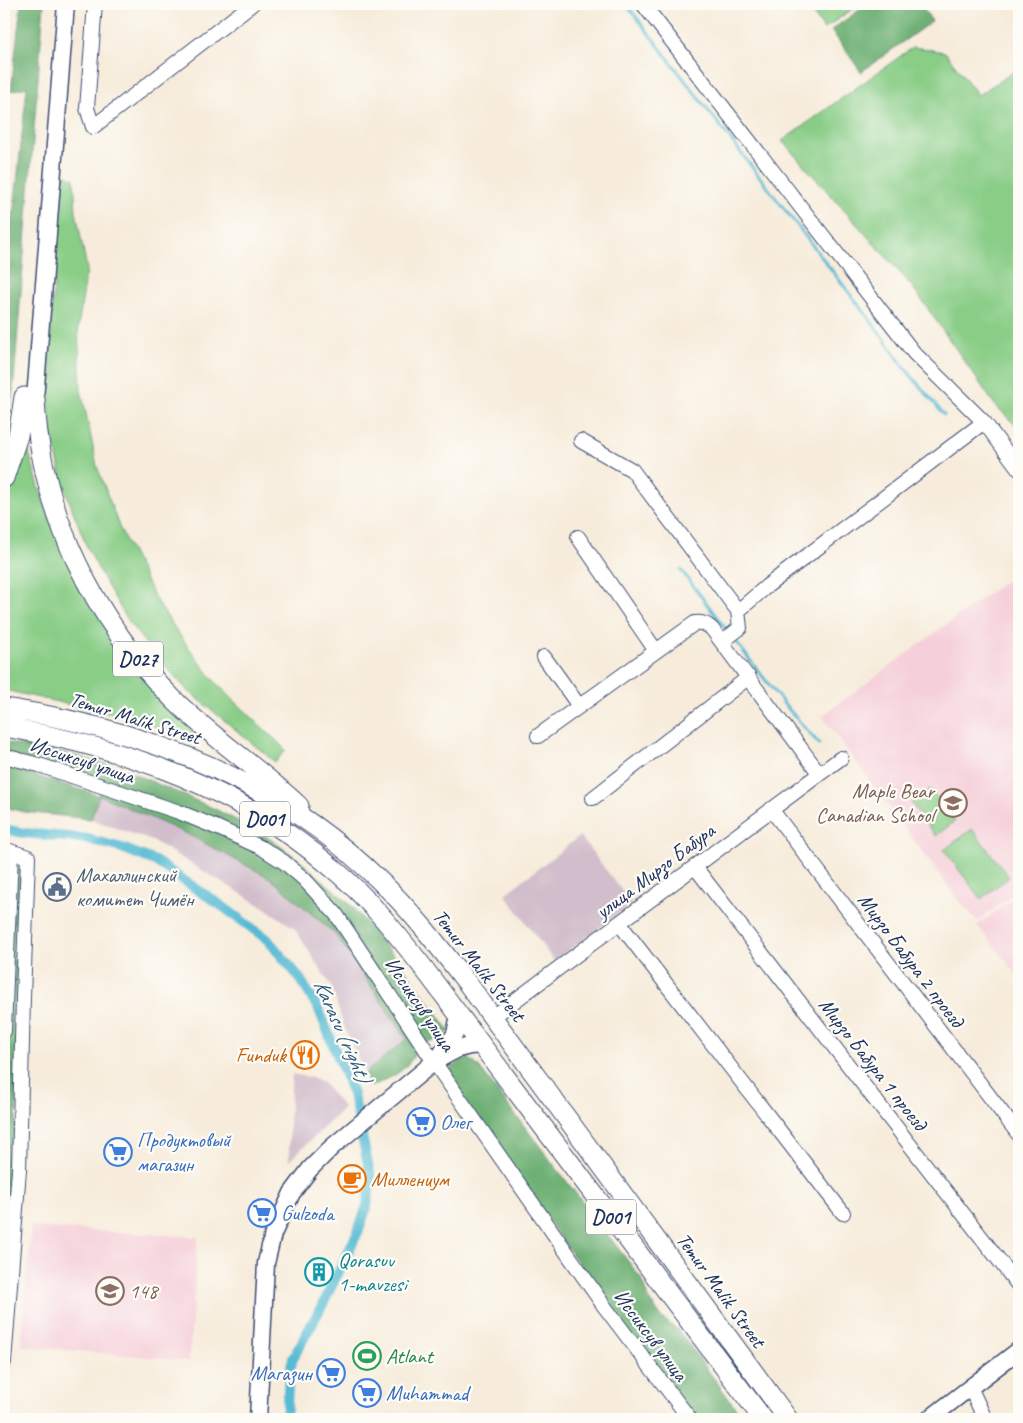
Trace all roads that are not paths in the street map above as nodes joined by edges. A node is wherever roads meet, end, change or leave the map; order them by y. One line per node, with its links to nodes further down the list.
1 (55, 4): 6 (main road, D027)
2 (66, 4): 6 (main road, D027)
3 (95, 4): 4 (street)
4 (252, 4)
5 (643, 4): 7 (street)
6 (29, 398): 10 (highway, D027); 27 (highway, D027)
7 (984, 422): 9 (street); 12 (street)
8 (581, 441): 12 (street)
9 (1019, 469)
10 (4, 478)
11 (578, 537): 14 (street)
12 (738, 611): 13 (street)
13 (722, 642): 14 (street); 16 (street)
14 (656, 651): 17 (street)
15 (544, 657): 17 (street)
16 (749, 677): 23 (street); 24 (street)
17 (579, 706): 20 (street)
18 (4, 708): 27 (highway, Temur Malik Street / D001)
19 (4, 727): 30 (highway, Temur Malik Street / D001)
20 (538, 736)
21 (4, 756): 34 (street, Иссиксув улица)
22 (842, 758): 23 (street, улица Мирзо Бабура)
23 (819, 773): 25 (street, улица Мирзо Бабура)
24 (592, 798)
25 (771, 809): 28 (street, улица Мирзо Бабура); 35 (street, Мирзо Бабура 2 проезд)
26 (7, 851): 32 (street); 39 (street)
27 (348, 852): 31 (highway, Temur Malik Street / D001)
28 (695, 866): 29 (street, улица Мирзо Бабура); 37 (street, Мирзо Бабура 1 проезд)
29 (619, 923): 31 (street, улица Мирзо Бабура); 36 (street)
30 (459, 1015): 33 (highway, Temur Malik Street / D001); 34 (main road)
31 (493, 1017): 44 (highway, Temur Malik Street / D001)
32 (4, 1030)
33 (482, 1045): 34 (main road); 43 (highway, Temur Malik Street / D001)
34 (434, 1062): 41 (main road); 42 (street, Иссиксув улица)
35 (1019, 1135)
36 (843, 1213)
37 (1019, 1286)
38 (1019, 1350): 40 (main road)
39 (4, 1362)
40 (970, 1387): 45 (main road); 46 (street)
41 (258, 1419)
42 (690, 1419)
43 (763, 1419)
44 (788, 1419)
45 (929, 1419)
46 (985, 1419)

